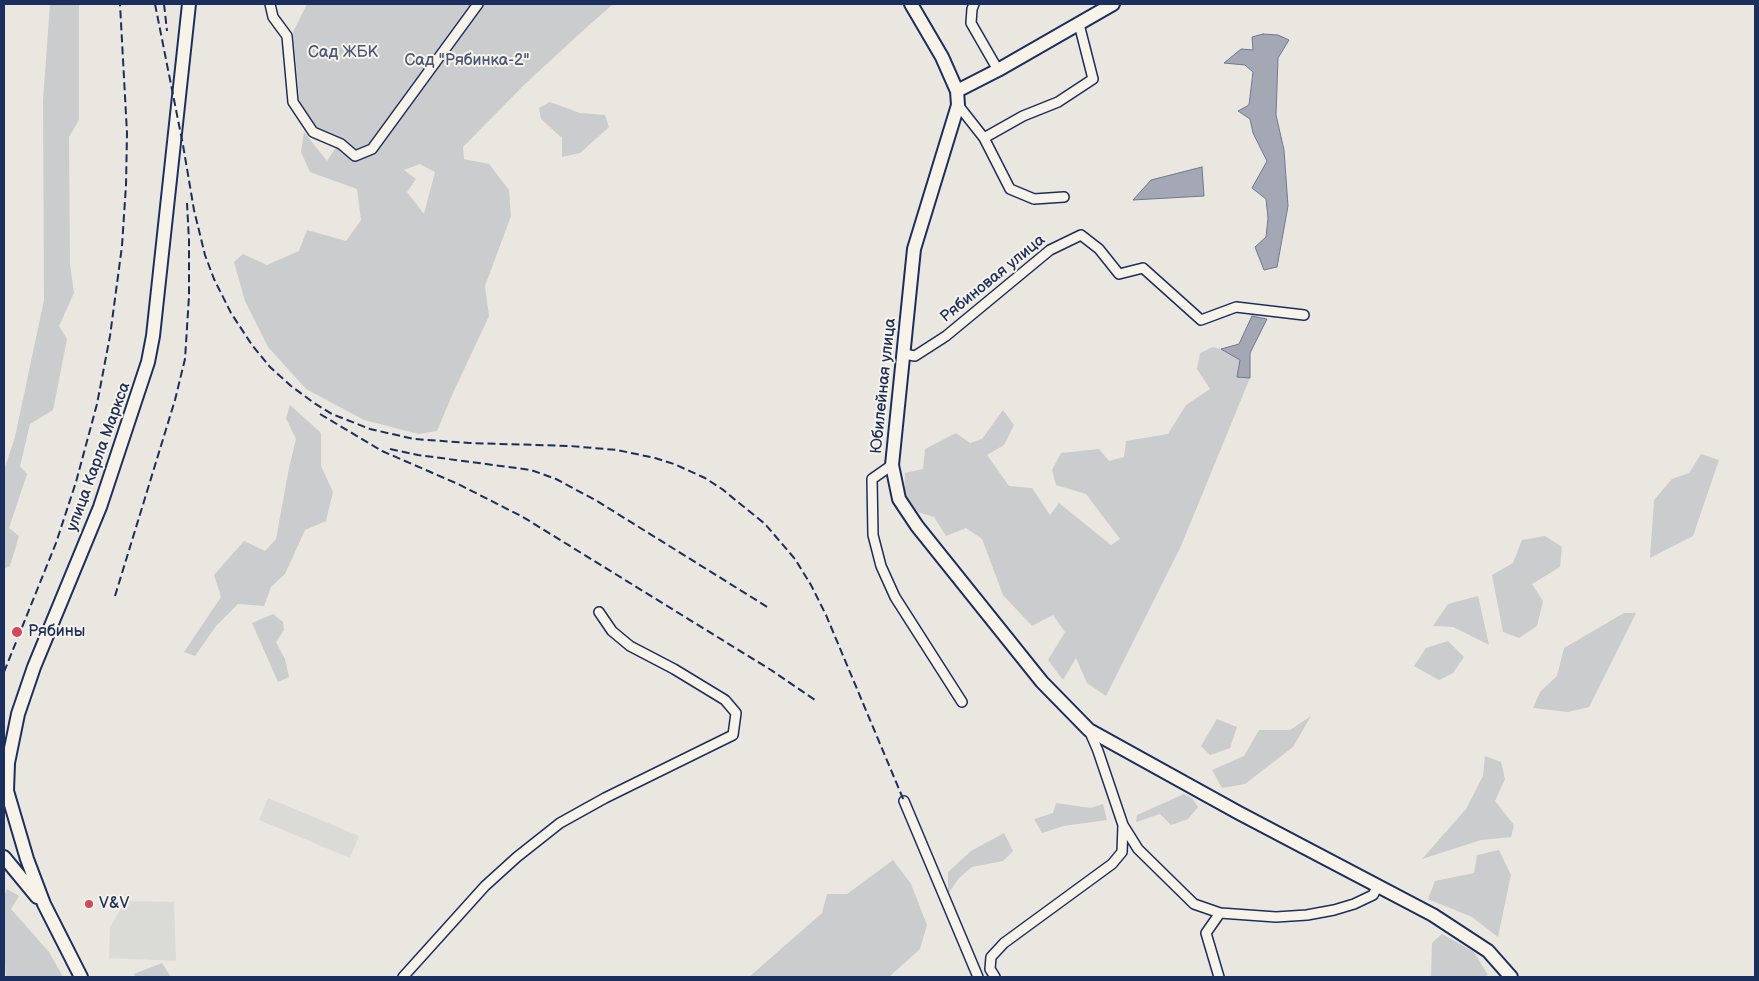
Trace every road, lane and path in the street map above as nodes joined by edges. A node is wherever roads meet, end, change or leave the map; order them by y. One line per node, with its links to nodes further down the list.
1 (189, 4): 23 (street, улица Карла Маркса)
2 (270, 4): 3 (street)
3 (478, 4)
4 (912, 4): 9 (street, Юбилейная улица)
5 (974, 4): 8 (street)
6 (1113, 4): 7 (street)
7 (1078, 24): 8 (street); 11 (street)
8 (998, 70): 9 (street)
9 (957, 91): 10 (street, Юбилейная улица)
10 (958, 105): 11 (street); 14 (street, Юбилейная улица)
11 (984, 138): 12 (street)
12 (1064, 196)
13 (1304, 315): 14 (street, Рябиновая улица)
14 (904, 354): 15 (street, Юбилейная улица)
15 (892, 465): 17 (street); 18 (street, Юбилейная улица)
16 (599, 612): 26 (street)
17 (962, 702)
18 (1089, 730): 20 (street); 22 (street, Юбилейная улица)
19 (904, 801): 27 (street)
20 (1123, 825): 24 (street); 28 (street)
21 (4, 857): 23 (street)
22 (1378, 886): 24 (street); 30 (street, Юбилейная улица)
23 (44, 904): 25 (street)
24 (1220, 914): 29 (street)
25 (81, 977)
26 (403, 977)
27 (978, 977)
28 (995, 977)
29 (1219, 977)
30 (1511, 977)

